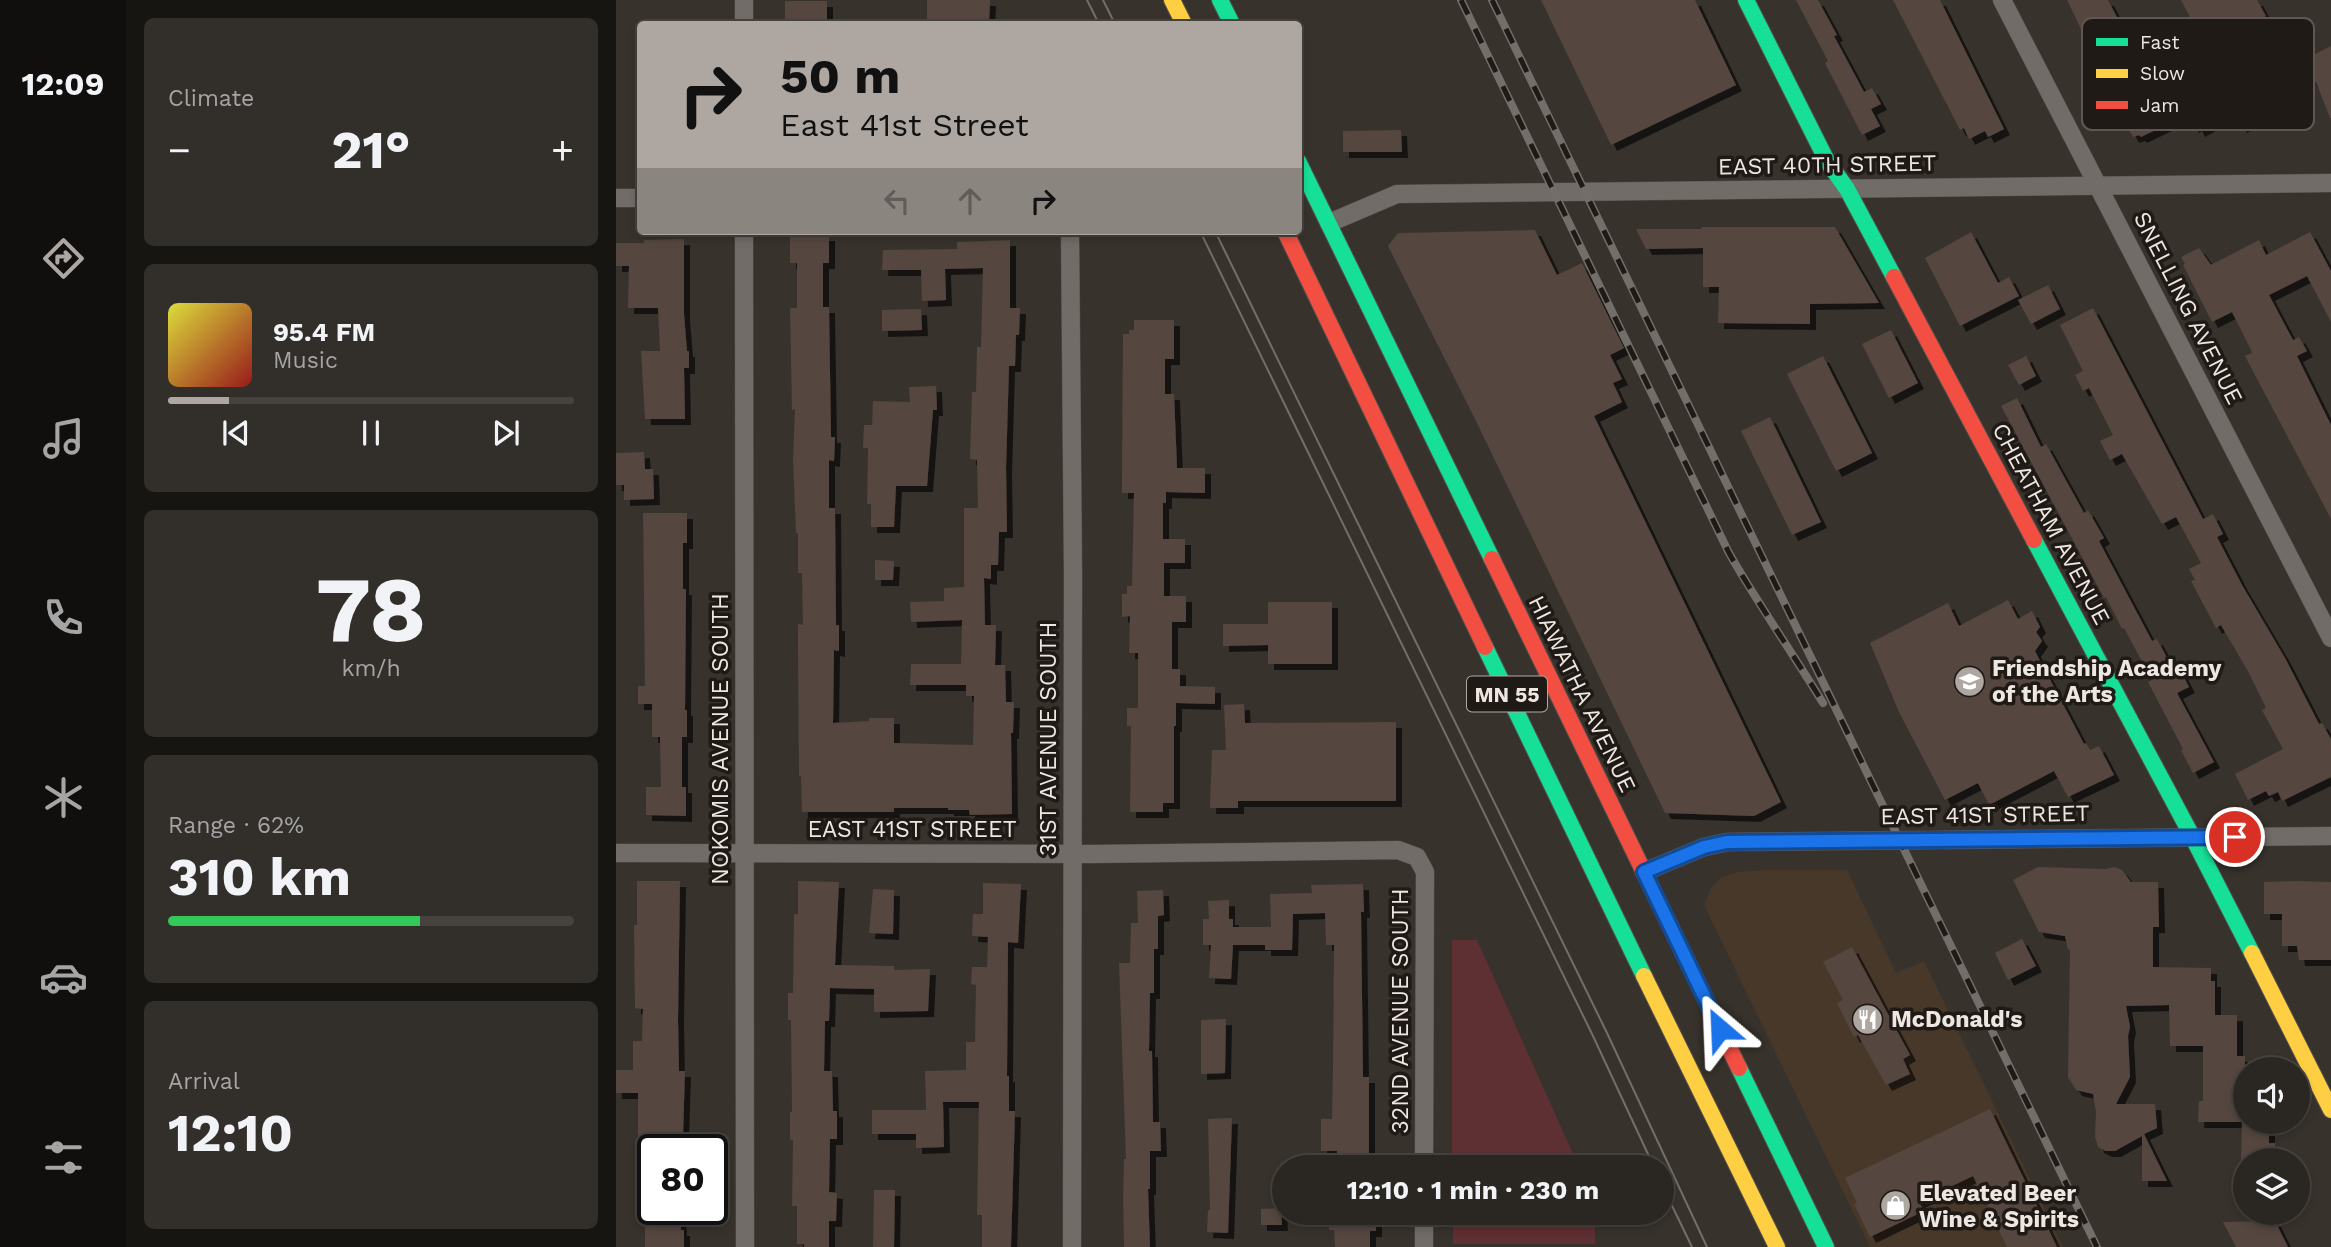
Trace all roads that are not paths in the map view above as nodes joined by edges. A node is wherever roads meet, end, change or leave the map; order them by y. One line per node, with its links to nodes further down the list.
1 (744, 0): 6 (street)
2 (1172, 0): 7 (main road)
3 (1220, 0): 8 (main road)
4 (1746, 0): 12 (main road, CHEATHAM AVENUE)
5 (2002, 0): 11 (street, SNELLING AVENUE)
6 (744, 21)
7 (1182, 21)
8 (1230, 21)
9 (1302, 169): 15 (main road, HIAWATHA AVENUE / MN 55)
10 (2331, 183): 11 (street, EAST 40TH STREET)
11 (2098, 186): 12 (street, EAST 40TH STREET); 19 (street, SNELLING AVENUE)
12 (1847, 189): 15 (street, EAST 40TH STREET); 21 (main road, CHEATHAM AVENUE)
13 (616, 198): 14 (street)
14 (637, 198)
15 (1329, 223): 26 (main road, HIAWATHA AVENUE / MN 55)
16 (744, 235): 23 (street, NOKOMIS AVENUE SOUTH)
17 (1070, 235): 24 (street, 31ST AVENUE SOUTH)
18 (1286, 235): 33 (main road, MN 55)
19 (2331, 638)
20 (2331, 836): 21 (street, EAST 41ST STREET)
21 (2193, 838): 26 (street, EAST 41ST STREET); 27 (main road, CHEATHAM AVENUE)
22 (616, 853): 23 (street, EAST 41ST STREET)
23 (744, 853): 24 (street, EAST 41ST STREET); 30 (street, NOKOMIS AVENUE SOUTH)
24 (1072, 853): 25 (street, EAST 41ST STREET); 31 (street, 31ST AVENUE SOUTH)
25 (1416, 858): 28 (street, 32ND AVENUE SOUTH)
26 (1644, 872): 34 (main road, HIAWATHA AVENUE / MN 55)
27 (2331, 1110)
28 (1424, 1155)
29 (1424, 1225): 32 (street)
30 (744, 1247)
31 (1072, 1247)
32 (1424, 1247)
33 (1777, 1247)
34 (1826, 1247)

